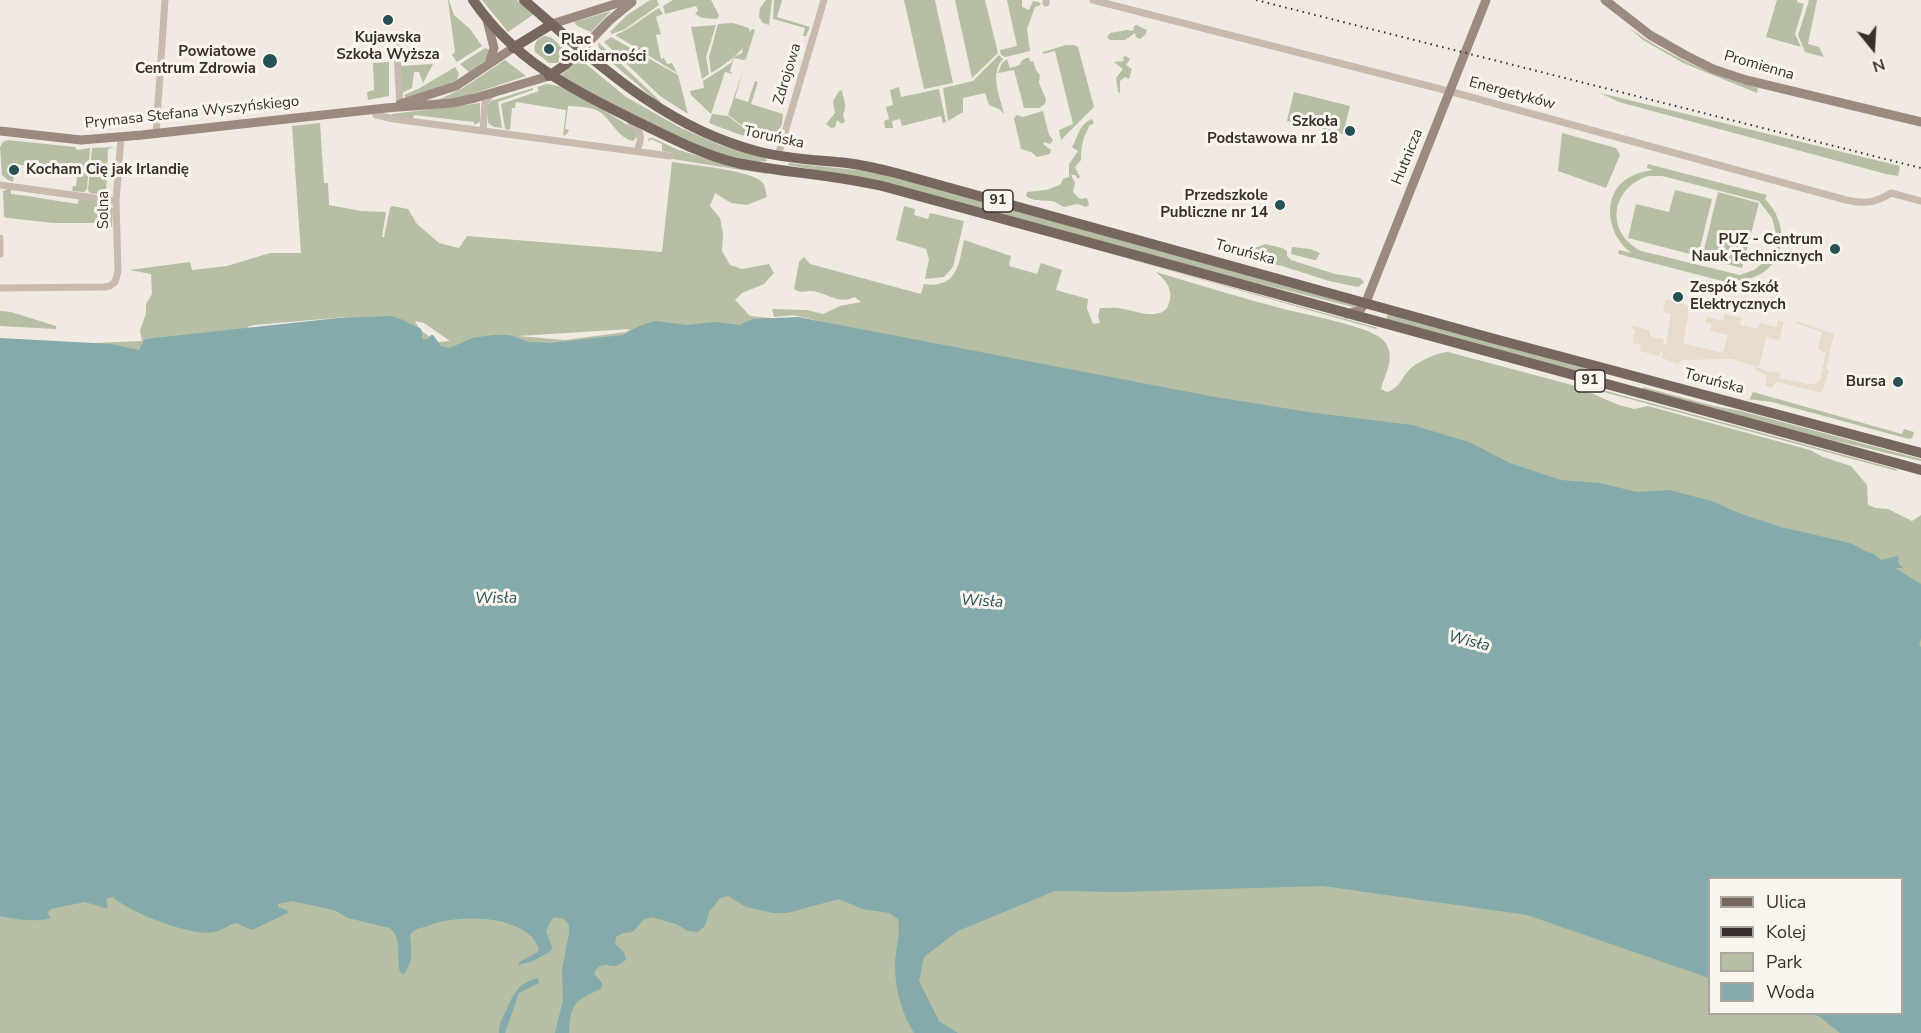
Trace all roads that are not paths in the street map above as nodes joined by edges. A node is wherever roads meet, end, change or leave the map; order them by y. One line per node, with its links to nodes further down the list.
1 (165, 0): 25 (street)
2 (473, 0): 10 (main road, 91)
3 (524, 0): 11 (main road, 91)
4 (628, 0): 11 (street)
5 (634, 0): 14 (street)
6 (825, 0): 31 (street, Zdrojowa)
7 (1093, 0): 17 (street, Energetyków)
8 (1486, 0): 17 (street, Hutnicza)
9 (1605, 0): 22 (street, Promienna)
10 (485, 17): 13 (main road, 91); 15 (street)
11 (552, 24): 13 (main road); 14 (main road, 91)
12 (396, 37): 19 (street)
13 (513, 48): 15 (street, Prymasa Stefana Wyszyńskiego); 16 (main road, 91)
14 (581, 50): 16 (main road); 31 (main road, Toruńska / 91)
15 (488, 66): 19 (street, Prymasa Stefana Wyszyńskiego)
16 (549, 76): 18 (street, Prymasa Stefana Wyszyńskiego); 21 (main road, Toruńska / 91)
17 (1450, 92): 34 (street, Energetyków); 38 (street, Hutnicza)
18 (493, 93): 19 (street, Prymasa Stefana Wyszyńskiego); 23 (street)
19 (400, 106): 20 (street, Prymasa Stefana Wyszyńskiego)
20 (374, 110): 23 (street); 25 (street, Prymasa Stefana Wyszyńskiego)
21 (627, 116): 27 (street, Toruńska); 28 (main road, Toruńska / 91)
22 (1921, 122)
23 (483, 130): 29 (street)
24 (0, 131): 26 (street, Prymasa Stefana Wyszyńskiego)
25 (156, 134): 26 (street, Prymasa Stefana Wyszyńskiego)
26 (121, 137): 33 (street, Solna)
27 (642, 138): 28 (street); 29 (street)
28 (678, 142): 39 (main road, Toruńska / 91)
29 (637, 151): 30 (street)
30 (670, 156)
31 (778, 156): 38 (main road, Toruńska / 91)
32 (0, 184): 33 (street)
33 (116, 201): 37 (street, Solna)
34 (1921, 201)
35 (0, 238): 36 (street)
36 (0, 254)
37 (0, 288)
38 (1366, 302): 39 (street); 40 (main road, Toruńska / 91)
39 (1347, 314): 41 (main road, Toruńska / 91)
40 (1641, 378): 41 (main road); 42 (main road, Toruńska / 91)
41 (1637, 394): 43 (main road, Toruńska / 91)
42 (1921, 453)
43 (1918, 468)

